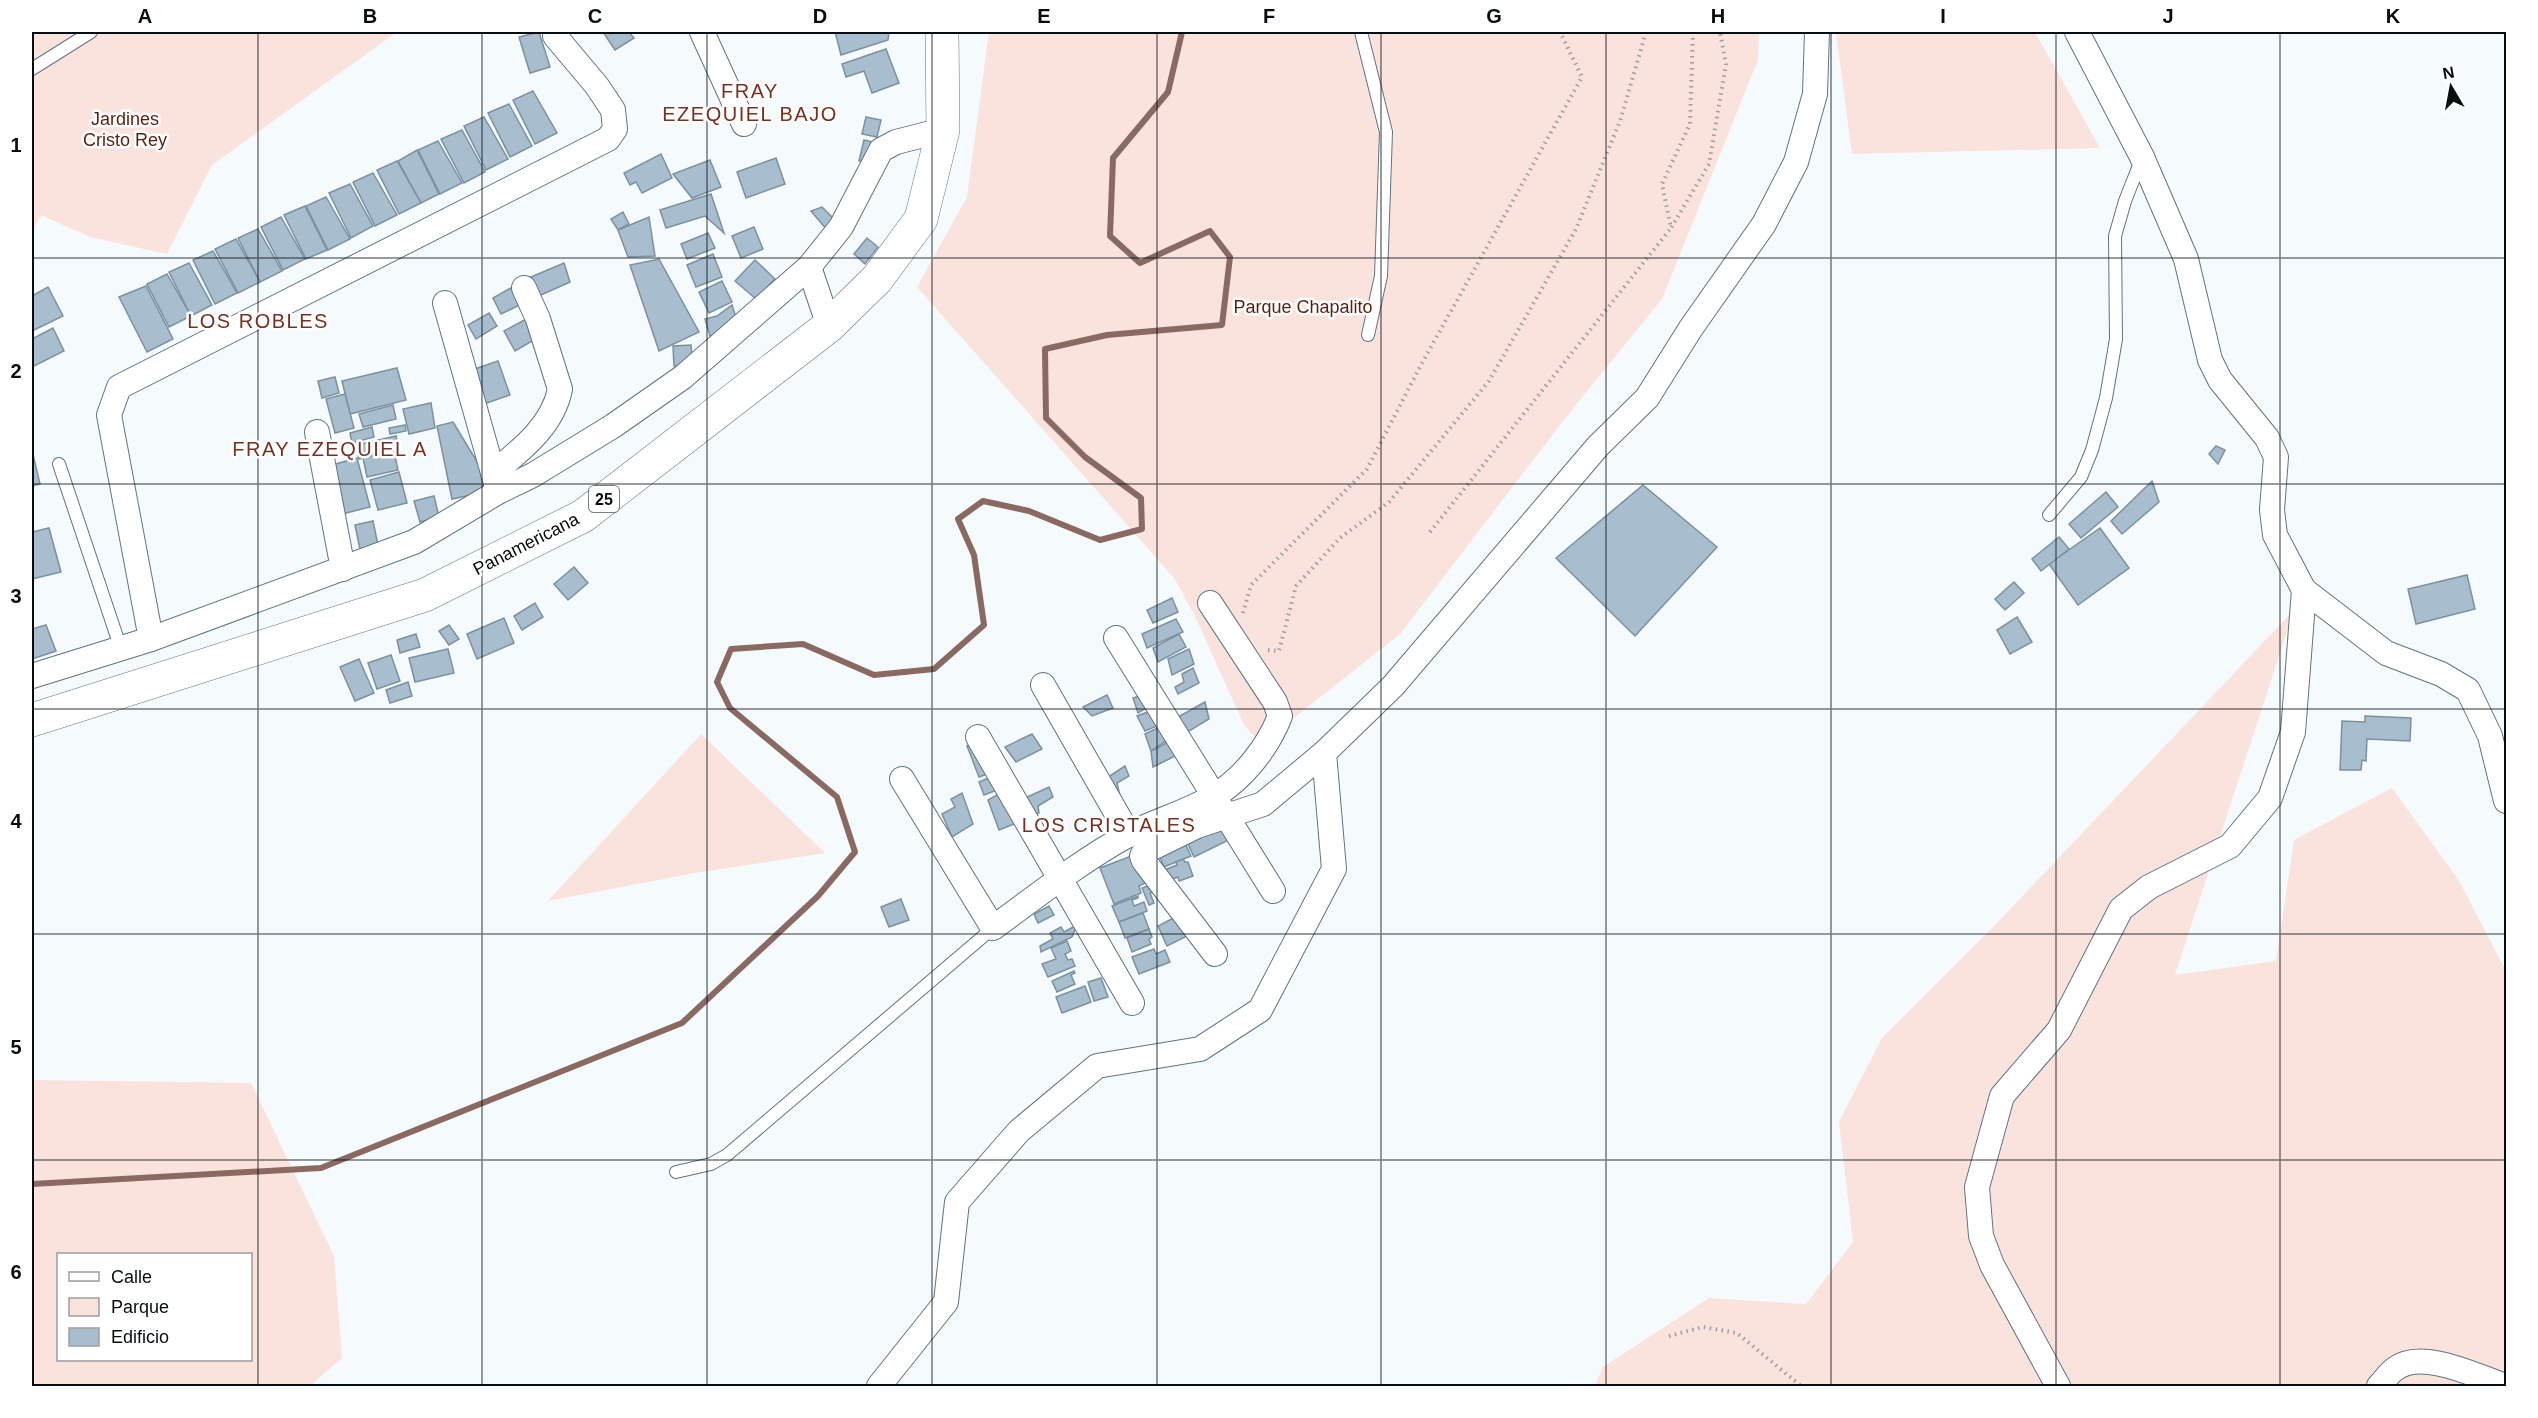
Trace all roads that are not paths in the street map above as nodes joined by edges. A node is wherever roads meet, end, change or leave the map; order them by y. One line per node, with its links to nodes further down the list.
1 (91, 32): 8 (lane)
2 (556, 32): 25 (street)
3 (702, 32): 9 (street)
4 (942, 32): 10 (main road, Panamericana / 25)
5 (1361, 32): 16 (lane)
6 (1817, 32): 31 (street)
7 (2077, 32): 11 (street)
8 (32, 69)
9 (744, 124)
10 (943, 130): 12 (street); 15 (main road, Panamericana / 25)
11 (2142, 157): 20 (lane); 22 (street)
12 (809, 267): 15 (street); 19 (street)
13 (524, 288): 19 (street)
14 (445, 303): 19 (street)
15 (829, 326): 29 (main road, Panamericana / 25)
16 (1368, 335)
17 (316, 432): 21 (street)
18 (59, 464): 26 (lane)
19 (496, 483): 21 (street)
20 (2049, 515)
21 (342, 569): 25 (street)
22 (2304, 590): 34 (street); 44 (street)
23 (1210, 603): 33 (street)
24 (1116, 638): 33 (street)
25 (151, 639): 26 (street)
26 (121, 649): 27 (street)
27 (32, 676)
28 (1043, 685): 36 (street)
29 (32, 720)
30 (978, 737): 37 (street)
31 (1324, 753): 35 (street); 43 (street)
32 (902, 780): 39 (street)
33 (1215, 796): 35 (street); 36 (street)
34 (2506, 801)
35 (1227, 817): 38 (street); 40 (street)
36 (1129, 834): 37 (street)
37 (1059, 880): 39 (street); 41 (street)
38 (1273, 891)
39 (993, 928): 42 (lane)
40 (1215, 954)
41 (1132, 1003)
42 (676, 1172)
43 (879, 1386)
44 (2058, 1386)
45 (2379, 1386): 46 (street)
46 (2506, 1386)

